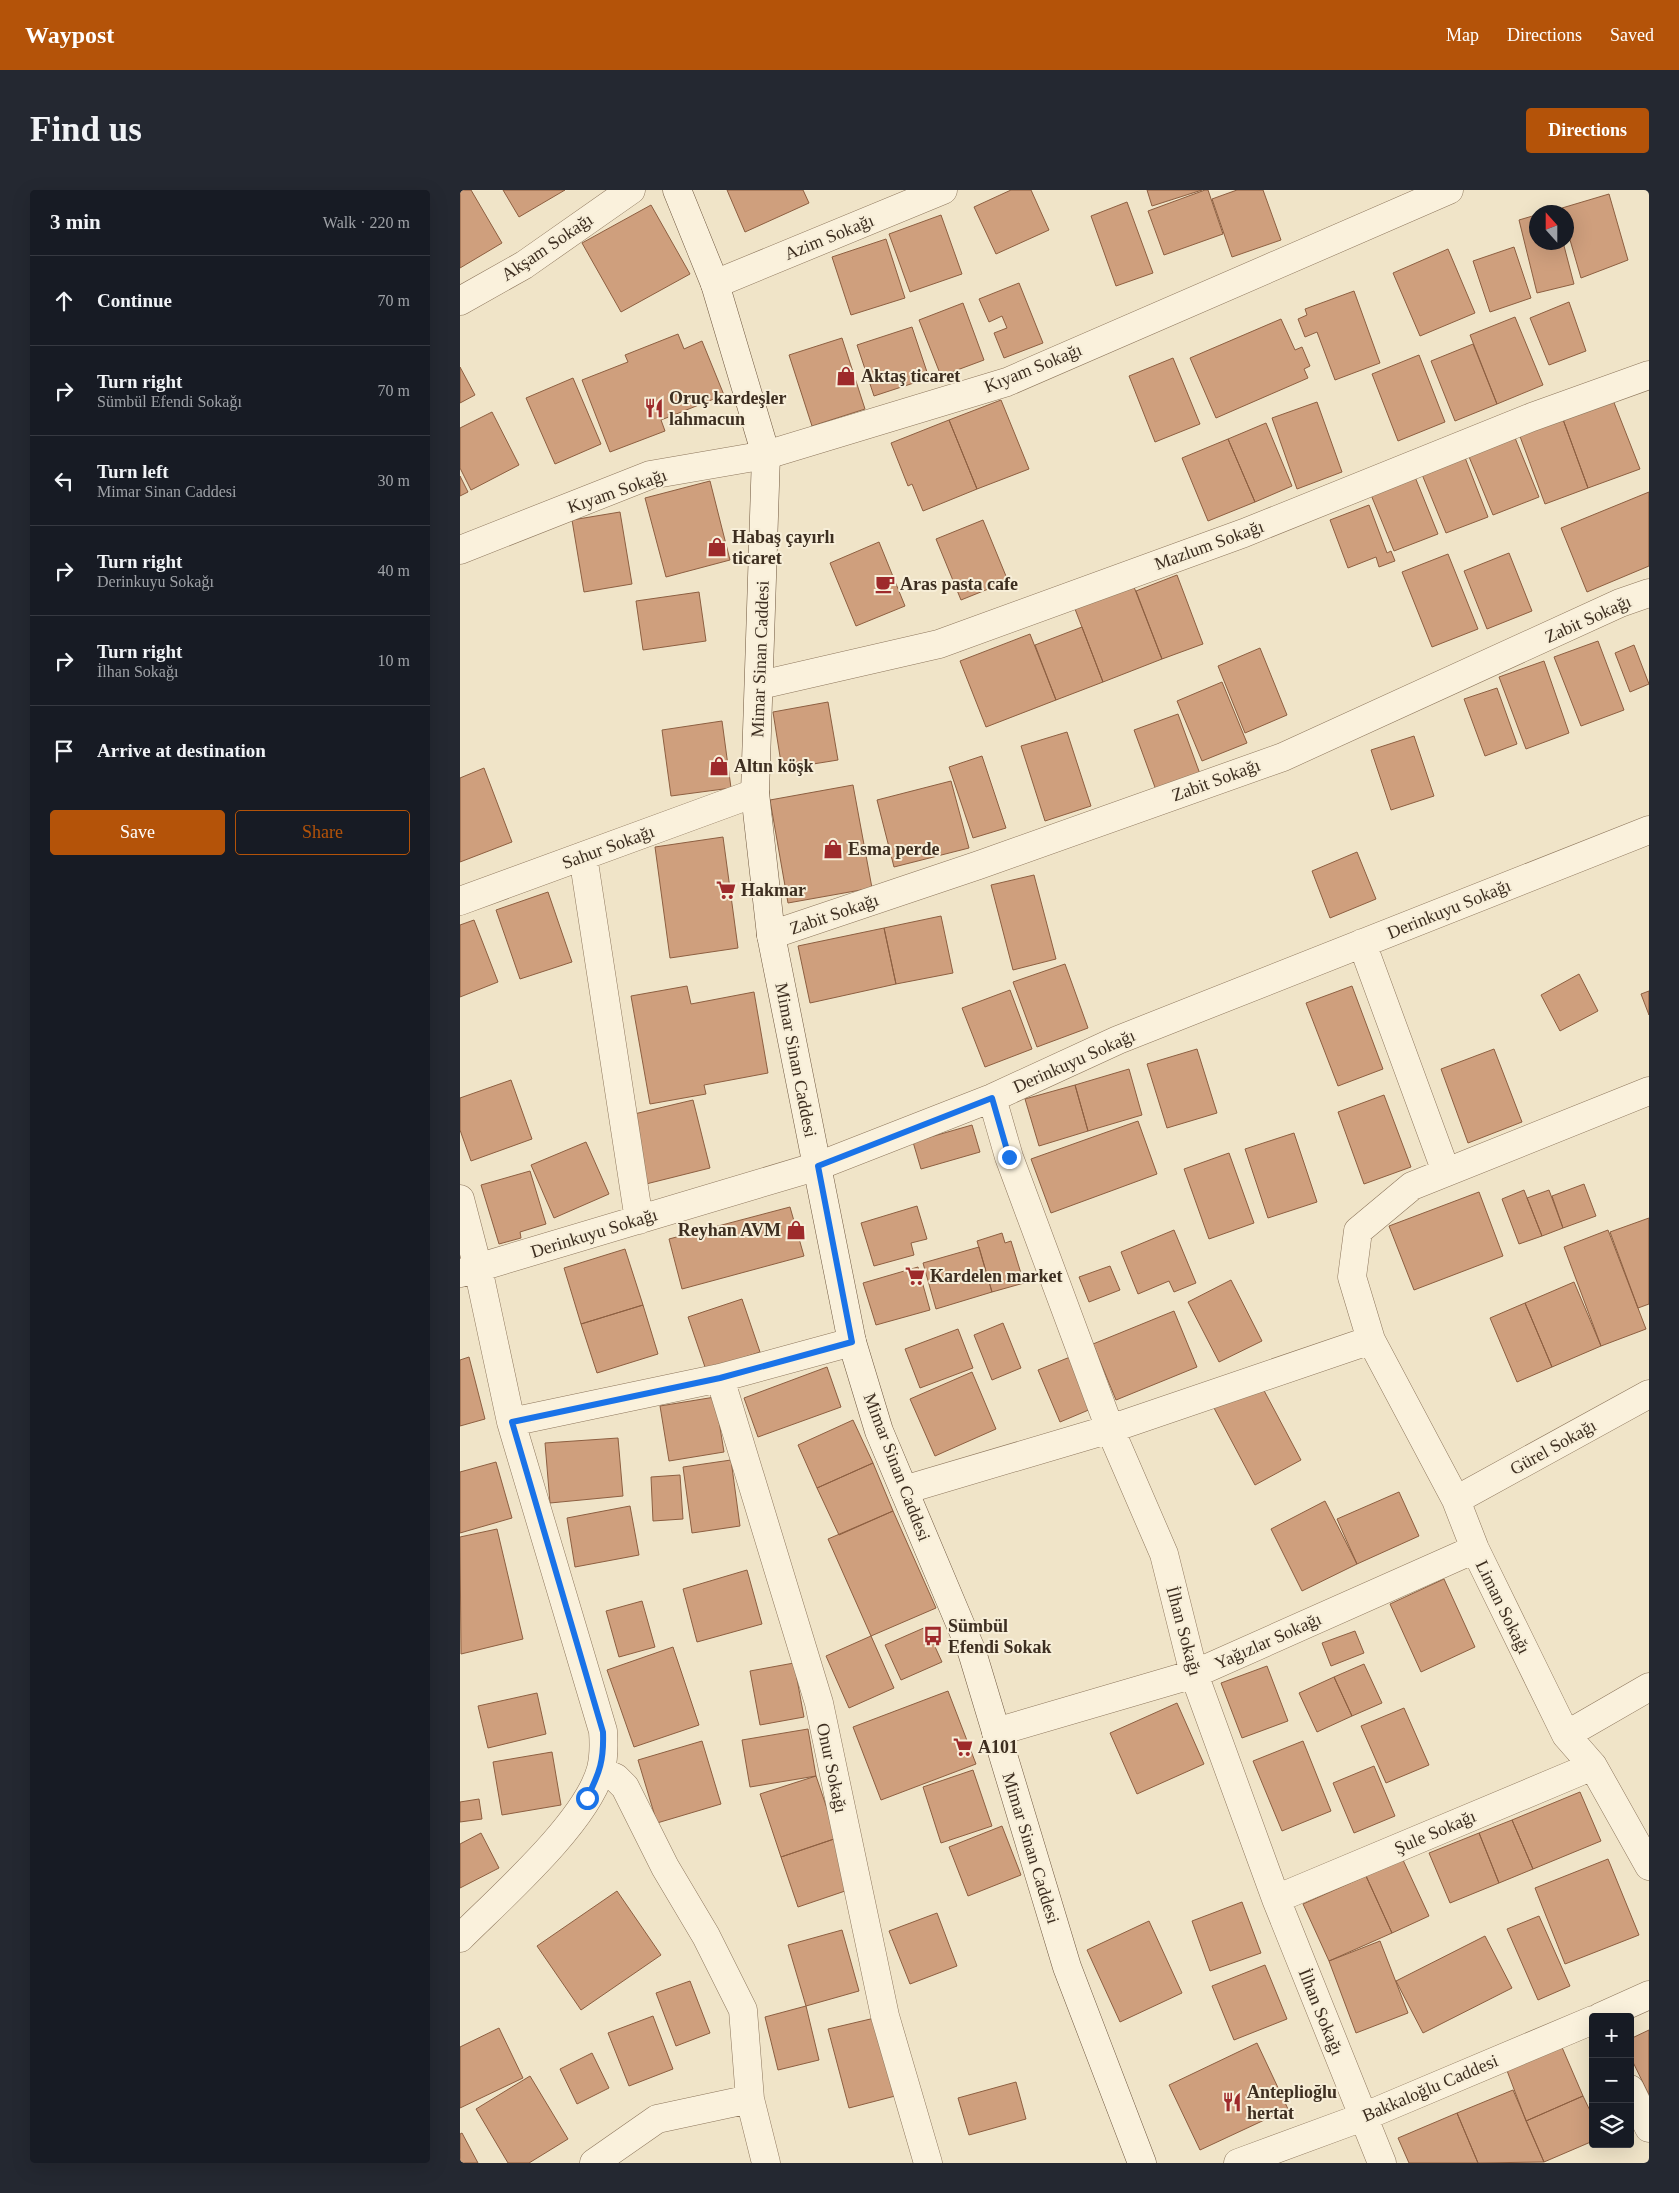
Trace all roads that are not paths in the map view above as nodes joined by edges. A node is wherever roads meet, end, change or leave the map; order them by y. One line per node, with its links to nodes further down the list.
1 (631, 190): 6 (street, Akşam Sokağı)
2 (677, 190): 5 (street, Mimar Sinan Caddesi)
3 (943, 190): 5 (street, Azim Sokağı)
4 (1449, 190): 8 (street, Kıyam Sokağı)
5 (714, 284): 8 (street, Mimar Sinan Caddesi)
6 (460, 301)
7 (1649, 375): 11 (street, Mazlum Sokağı)
8 (766, 455): 9 (street, Kıyam Sokağı); 11 (street, Mimar Sinan Caddesi)
9 (460, 550)
10 (1649, 593): 16 (street, Zabit Sokağı)
11 (760, 685): 12 (street, Mimar Sinan Caddesi)
12 (756, 793): 14 (street, Sahur Sokağı); 16 (street, Mimar Sinan Caddesi)
13 (1649, 830): 17 (street, Derinkuyu Sokağı)
14 (583, 856): 15 (street, Sahur Sokağı); 23 (street)
15 (460, 901)
16 (771, 935): 20 (street, Mimar Sinan Caddesi)
17 (1362, 943): 19 (street, Derinkuyu Sokağı); 21 (street)
18 (1649, 1091): 21 (street, Liman Sokağı)
19 (992, 1098): 20 (street, Derinkuyu Sokağı); 30 (street, İlhan Sokağı)
20 (818, 1166): 23 (street, Derinkuyu Sokağı); 26 (street, Mimar Sinan Caddesi)
21 (1446, 1172): 25 (street, Liman Sokağı)
22 (460, 1199): 24 (street)
23 (638, 1220): 24 (street, Derinkuyu Sokağı)
24 (469, 1271): 29 (street)
25 (1372, 1340): 30 (street); 32 (street, Liman Sokağı)
26 (852, 1342): 27 (street); 31 (street, Mimar Sinan Caddesi)
27 (720, 1378): 29 (street); 52 (street, Onur Sokağı)
28 (1649, 1394): 32 (street, Gürel Sokağı)
29 (512, 1422): 39 (street)
30 (1110, 1429): 31 (street); 34 (street, İlhan Sokağı)
31 (904, 1490): 36 (street, Mimar Sinan Caddesi)
32 (1456, 1500): 33 (street, Liman Sokağı)
33 (1475, 1550): 34 (street, Yağızlar Sokağı); 37 (street, Liman Sokağı)
34 (1194, 1674): 36 (street, Yağızlar Sokağı); 41 (street, İlhan Sokağı)
35 (1649, 1686): 37 (street)
36 (996, 1732): 53 (street, Mimar Sinan Caddesi)
37 (1566, 1735): 38 (street, Liman Sokağı)
38 (1594, 1766): 40 (street, Liman Sokağı); 41 (street, Şule Sokağı)
39 (601, 1771): 42 (street); 47 (street)
40 (1649, 1866)
41 (1276, 1898): 48 (street, İlhan Sokağı)
42 (460, 1938)
43 (1649, 1995): 44 (street)
44 (1609, 2013)
45 (1589, 2022): 48 (street, Bakkaloğlu Caddesi)
46 (1634, 2097): 49 (street)
47 (750, 2099): 50 (street); 51 (street)
48 (1363, 2117): 54 (street, Bakkaloğlu Caddesi); 55 (street, İlhan Sokağı)
49 (1649, 2128)
50 (594, 2163)
51 (766, 2163)
52 (928, 2163)
53 (1142, 2163)
54 (1238, 2163)
55 (1382, 2163)

